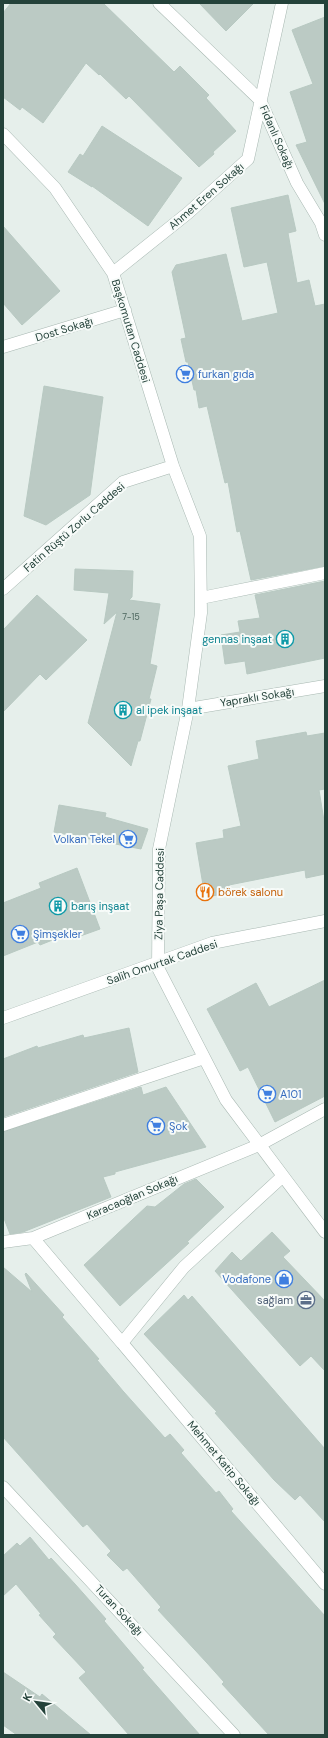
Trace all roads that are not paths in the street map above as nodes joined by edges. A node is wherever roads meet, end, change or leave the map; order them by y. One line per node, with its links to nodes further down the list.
1 (159, 3): 3 (street, Fidanlı Sokağı)
2 (282, 3): 3 (street, Ahmet Eren Sokağı)
3 (260, 100): 5 (street, Fidanlı Sokağı); 6 (street, Ahmet Eren Sokağı)
4 (3, 134): 6 (street, Başkomutan Caddesi)
5 (325, 235)
6 (113, 273): 7 (street, Başkomutan Caddesi)
7 (125, 310): 8 (street, Dost Sokağı); 9 (street, Başkomutan Caddesi)
8 (3, 347)
9 (173, 466): 11 (street, Fatin Rüştü Zorlu Caddesi); 12 (street, Ziya Paşa Caddesi)
10 (325, 573): 12 (street)
11 (3, 589)
12 (201, 598): 14 (street, Ziya Paşa Caddesi)
13 (325, 686): 14 (street, Yapraklı Sokağı)
14 (188, 709): 16 (street, Ziya Paşa Caddesi)
15 (325, 920): 16 (street, Salih Omurtak Caddesi)
16 (158, 963): 17 (street, Salih Omurtak Caddesi); 18 (street, Ziya Paşa Caddesi)
17 (3, 1018)
18 (204, 1058): 20 (street); 21 (street, Ziya Paşa Caddesi)
19 (325, 1109): 21 (street, Karacaoğlan Sokağı)
20 (3, 1125)
21 (259, 1145): 22 (street, Ziya Paşa Caddesi); 24 (street, Karacaoğlan Sokağı)
22 (283, 1176): 23 (street, Ziya Paşa Caddesi); 26 (street)
23 (325, 1232)
24 (33, 1238): 25 (street, Karacaoğlan Sokağı); 26 (street, Mehmet Katip Sokağı)
25 (3, 1242)
26 (122, 1342): 28 (street, Mehmet Katip Sokağı)
27 (3, 1487): 29 (street, Turan Sokağı)
28 (325, 1584)
29 (234, 1735)

